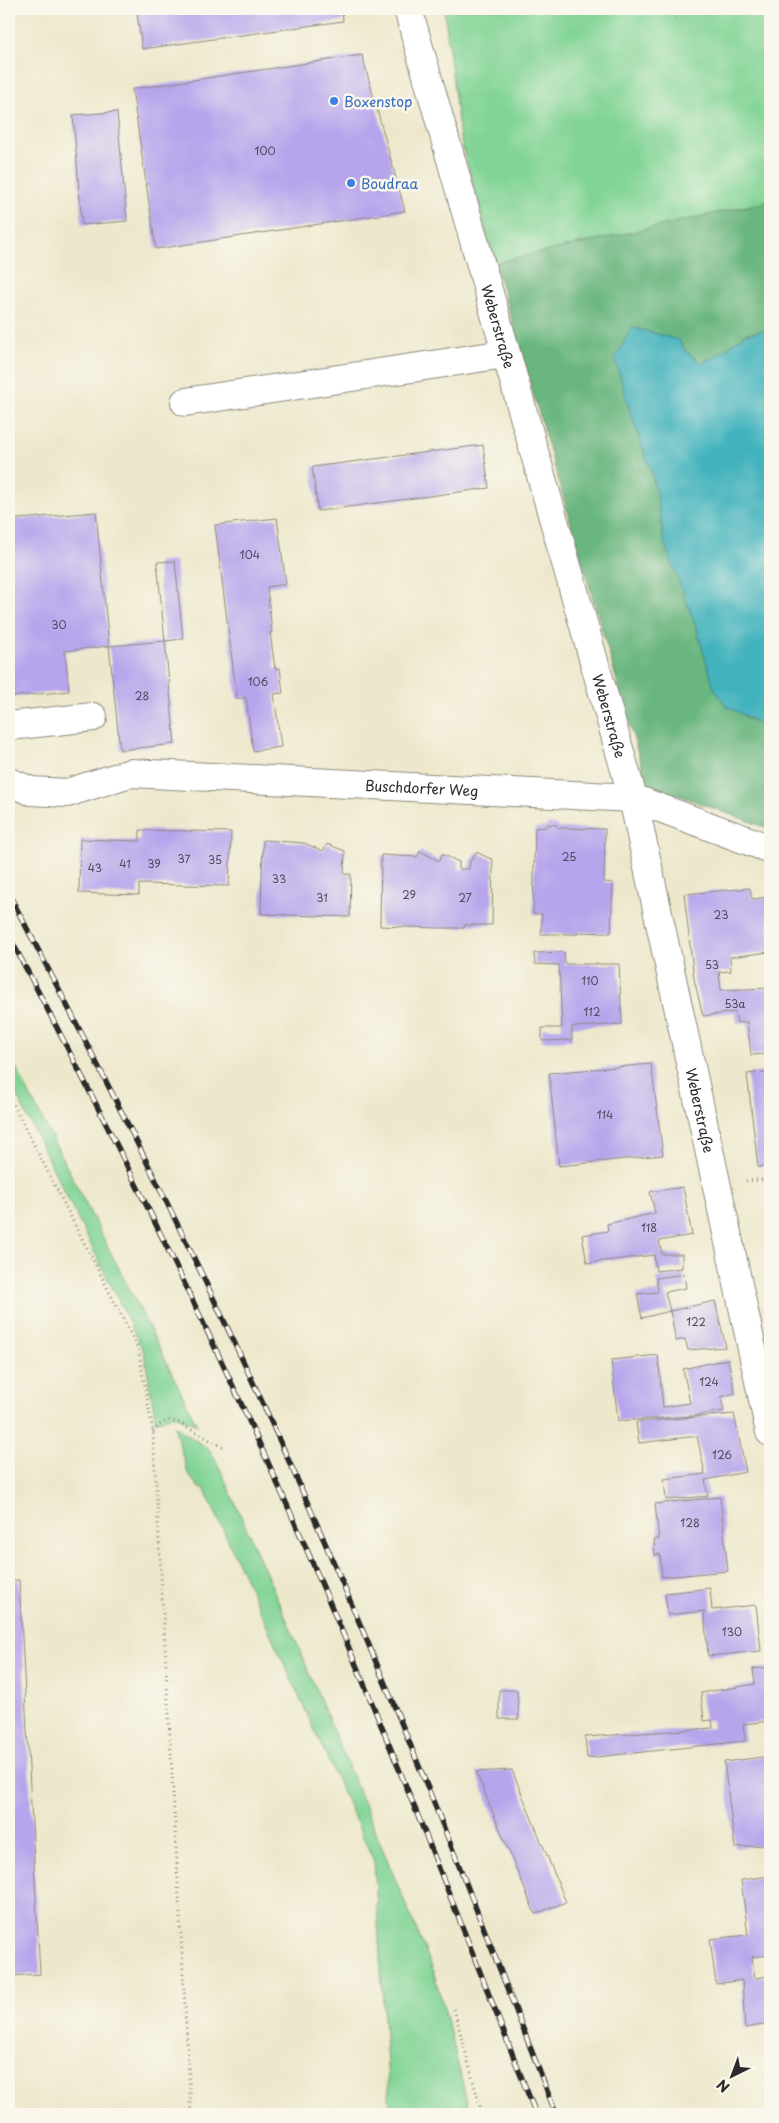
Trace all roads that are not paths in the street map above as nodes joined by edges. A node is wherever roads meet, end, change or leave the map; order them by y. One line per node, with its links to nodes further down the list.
1 (408, 9): 2 (street, Weberstraße)
2 (505, 354): 3 (street); 7 (street, Weberstraße)
3 (185, 402)
4 (93, 717): 5 (street)
5 (9, 726)
6 (9, 782): 7 (street, Buschdorfer Weg)
7 (633, 798): 8 (street, Buschdorfer Weg); 9 (street, Weberstraße)
8 (770, 849)
9 (770, 1432)

